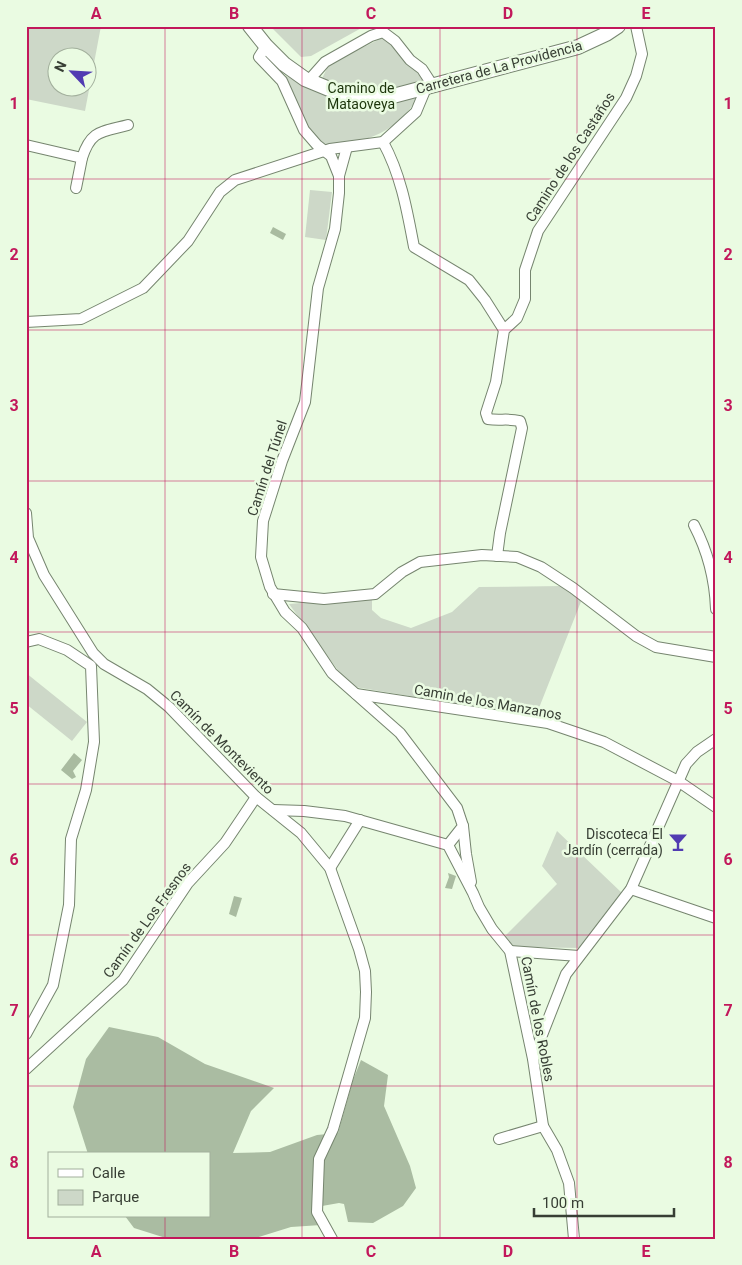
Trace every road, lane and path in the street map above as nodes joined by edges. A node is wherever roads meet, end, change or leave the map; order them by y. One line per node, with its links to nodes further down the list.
1 (250, 26): 4 (street, Carretera de La Providencia)
2 (618, 26): 6 (street, Carretera de La Providencia)
3 (636, 26): 16 (street, Camino de los Castaños)
4 (266, 46): 5 (street, Carretera de La Providencia); 11 (street)
5 (309, 80): 6 (street, Carretera de La Providencia); 6 (street)
6 (430, 87): 8 (street)
7 (128, 125): 12 (street)
8 (384, 142): 10 (street); 16 (street)
9 (26, 145): 12 (street)
10 (347, 147): 11 (street); 13 (street)
11 (326, 151): 13 (street); 15 (street)
12 (82, 158): 14 (street)
13 (339, 176): 21 (street, Camín del Túnel)
14 (76, 188)
15 (26, 322)
16 (504, 330): 20 (street)
17 (26, 513): 19 (street, Camín de Monteviento)
18 (694, 525): 22 (street)
19 (27, 540): 28 (street, Camín de Monteviento)
20 (498, 556): 21 (street); 24 (street)
21 (273, 594): 25 (street, Camín del Túnel)
22 (716, 609)
23 (26, 642): 40 (street)
24 (716, 657)
25 (355, 694): 27 (street, Camin de los Manzanos); 32 (street, Camín del Túnel)
26 (716, 739): 27 (street)
27 (678, 782): 29 (street, Camin de los Manzanos); 35 (street)
28 (256, 797): 30 (street, Camín de Monteviento); 42 (street, Camín de Los Fresnos)
29 (716, 808)
30 (273, 810): 31 (street); 34 (street, Camín de Monteviento)
31 (360, 820): 33 (street); 34 (street)
32 (463, 826): 33 (street); 36 (street, Camín del Túnel)
33 (448, 845): 36 (street, Camín de los Robles)
34 (330, 868): 45 (street, Camín de Monteviento)
35 (631, 889): 37 (street); 39 (street)
36 (473, 893): 38 (street, Camín de los Robles)
37 (716, 918)
38 (510, 951): 39 (street); 41 (street, Camín de los Robles)
39 (579, 956): 41 (street)
40 (26, 1034)
41 (533, 1059): 43 (street, Camín de los Robles)
42 (26, 1069)
43 (544, 1126): 44 (street); 46 (street, Camín de los Robles)
44 (499, 1139)
45 (332, 1239)
46 (574, 1239)

